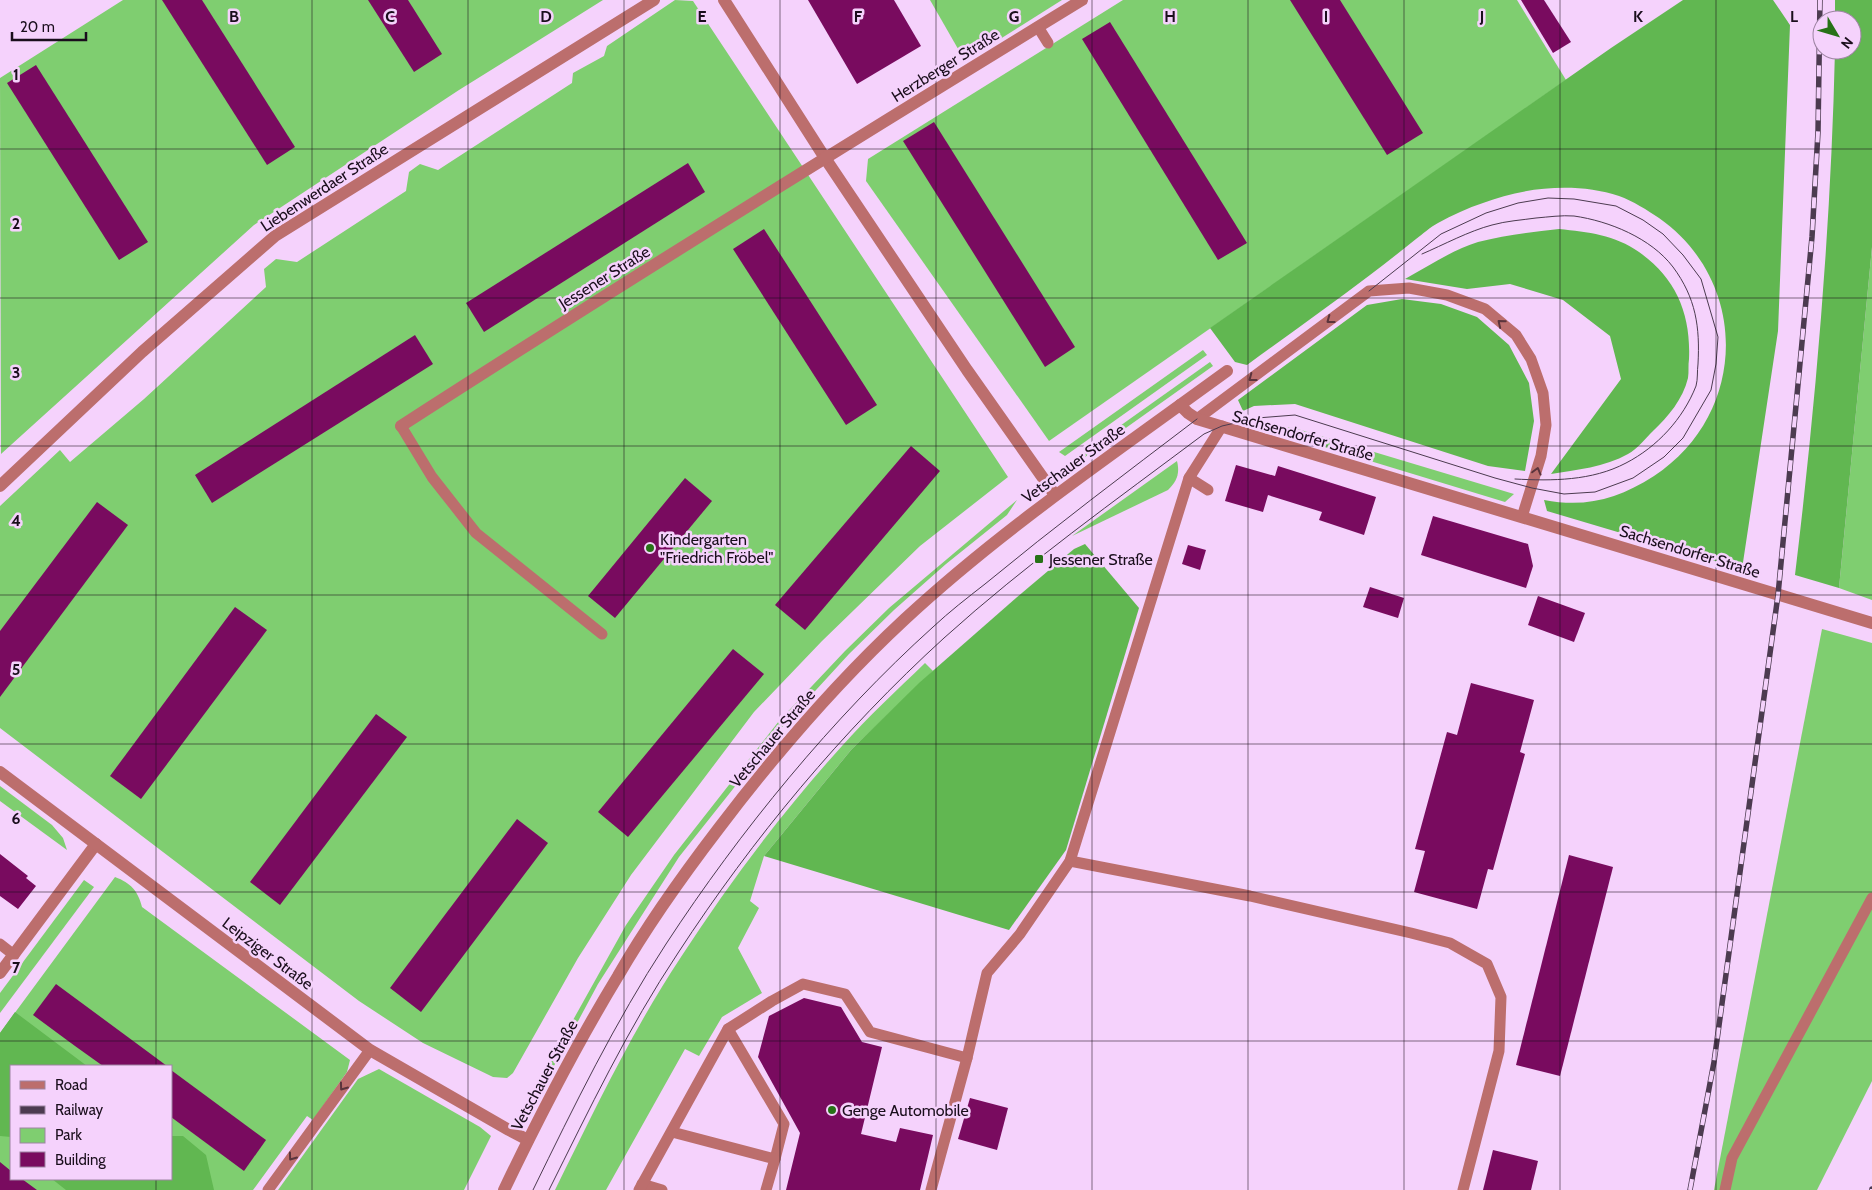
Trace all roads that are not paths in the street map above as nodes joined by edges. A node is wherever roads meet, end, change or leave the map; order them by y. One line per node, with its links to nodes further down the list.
1 (654, 0): 13 (street, Liebenwerdaer Straße)
2 (724, 0): 6 (street)
3 (1082, 0): 4 (street, Herzberger Straße)
4 (1038, 27): 5 (lane); 6 (street, Herzberger Straße)
5 (1048, 43)
6 (825, 158): 10 (street, Jessener Straße); 15 (street)
7 (1227, 371): 8 (street, Vetschauer Straße)
8 (1180, 405): 9 (street); 15 (street, Vetschauer Straße)
9 (1198, 419): 11 (street); 16 (lane, one-way to 9)
10 (401, 426): 18 (lane)
11 (1222, 426): 12 (lane, Sachsendorfer Straße); 16 (street, Sachsendorfer Straße)
12 (1190, 478): 14 (lane); 21 (lane, Sachsendorfer Straße)
13 (0, 486)
14 (1208, 490)
15 (1055, 495): 30 (street, Vetschauer Straße)
16 (1522, 517): 17 (street, Sachsendorfer Straße)
17 (1872, 624)
18 (602, 634)
19 (0, 772): 20 (street, Leipziger Straße)
20 (96, 844): 24 (street); 27 (street, Leipziger Straße)
21 (1070, 861): 28 (lane, Sachsendorfer Straße); 38 (lane)
22 (1872, 898): 39 (lane)
23 (0, 944): 24 (lane)
24 (14, 955): 25 (street)
25 (0, 973)
26 (728, 1029): 28 (lane); 29 (lane); 31 (lane)
27 (370, 1050): 30 (street, Leipziger Straße); 33 (lane, one-way to 33)
28 (967, 1058): 37 (lane, Sachsendorfer Straße)
29 (672, 1132): 31 (lane); 32 (lane)
30 (528, 1140): 34 (street, Vetschauer Straße)
31 (775, 1159): 36 (lane)
32 (640, 1187): 35 (lane)
33 (268, 1190)
34 (504, 1190)
35 (662, 1190)
36 (766, 1190)
37 (931, 1190)
38 (1463, 1190)
39 (1724, 1190)

